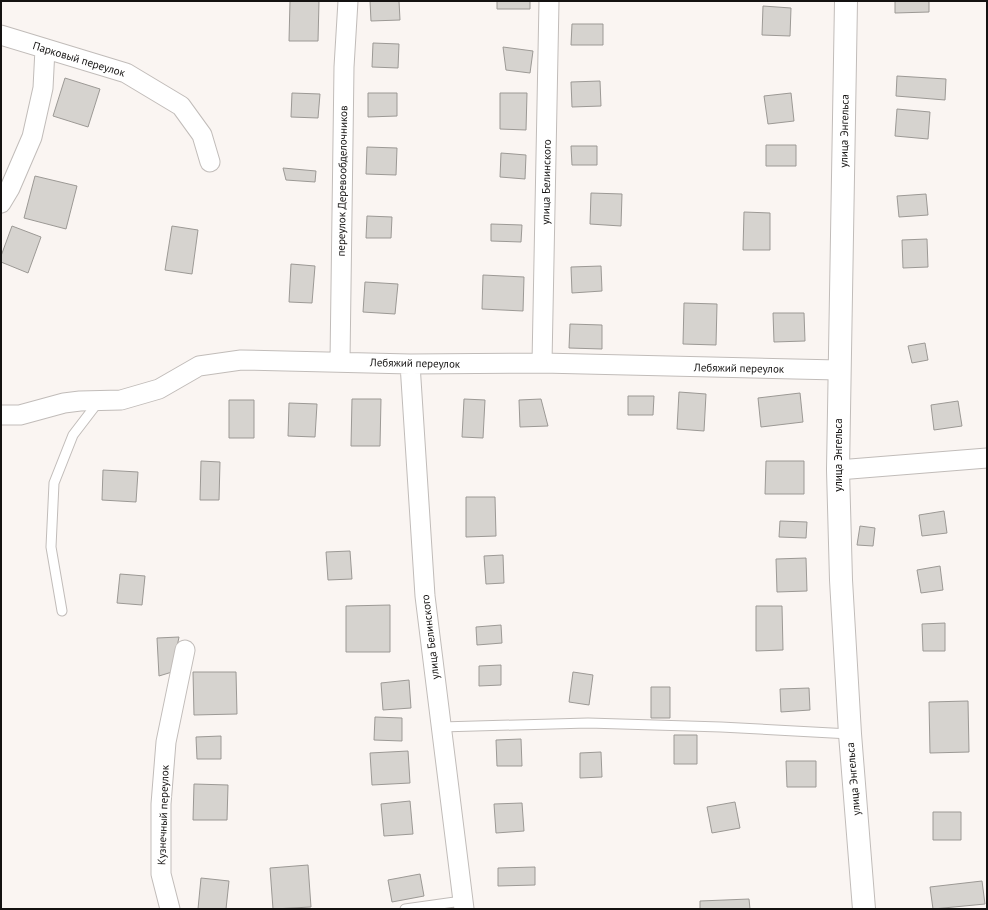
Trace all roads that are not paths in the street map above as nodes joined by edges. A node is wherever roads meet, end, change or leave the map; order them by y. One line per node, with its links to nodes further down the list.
1 (348, 1): 8 (street, переулок Деревообделочников)
2 (549, 1): 9 (street, улица Белинского)
3 (846, 1): 11 (street, улица Энгельса)
4 (1, 35): 5 (street, Парковый переулок)
5 (45, 49): 6 (street, Парковый переулок); 7 (street)
6 (210, 162)
7 (1, 203)
8 (340, 361): 10 (street, Лебяжий переулок); 12 (street, Лебяжий переулок)
9 (542, 363): 10 (street, Лебяжий переулок); 11 (street, Лебяжий переулок)
10 (410, 364): 18 (street, улица Белинского)
11 (838, 370): 15 (street, улица Энгельса)
12 (100, 400): 13 (street, Лебяжий переулок); 16 (lane)
13 (1, 415)
14 (987, 458): 15 (street)
15 (838, 470): 19 (street, улица Энгельса)
16 (62, 612)
17 (185, 650): 21 (street, Кузнечный переулок)
18 (441, 727): 19 (lane); 20 (street, улица Белинского)
19 (850, 734): 23 (street, улица Энгельса)
20 (463, 905): 22 (lane)
21 (170, 909)
22 (405, 909)
23 (864, 909)

